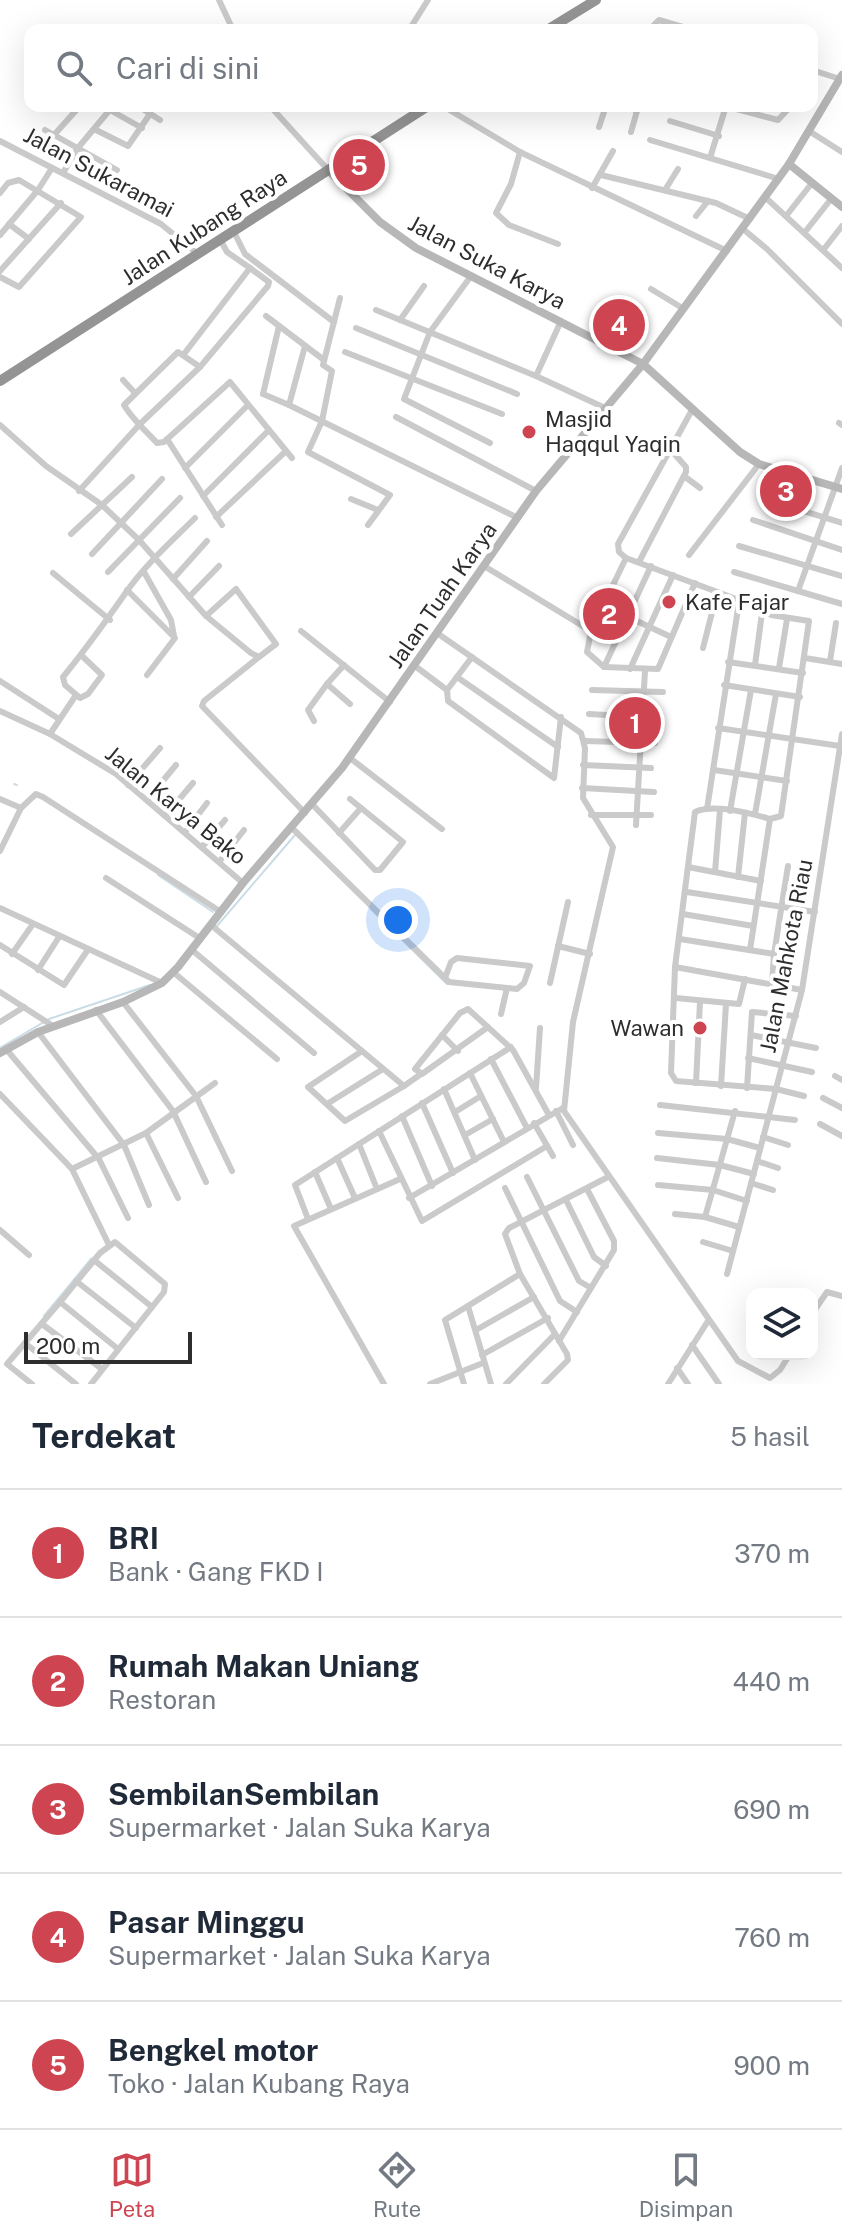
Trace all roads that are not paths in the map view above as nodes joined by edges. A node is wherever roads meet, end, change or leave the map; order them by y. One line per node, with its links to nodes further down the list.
1 (219, 0): 4 (street)
2 (428, 0): 5 (street)
3 (596, 0): 6 (highway)
4 (230, 24)
5 (413, 24)
6 (557, 24)
7 (818, 72): 8 (street)
8 (841, 77): 28 (main road, Jalan Tuah Karya)
9 (75, 112): 30 (street)
10 (108, 112): 26 (street)
11 (117, 112): 25 (street)
12 (147, 112): 21 (street)
13 (275, 112): 43 (street)
14 (419, 112): 43 (highway, Jalan Kubang Raya)
15 (453, 112): 36 (street)
16 (604, 112): 24 (street)
17 (637, 112): 29 (street)
18 (725, 112): 31 (street)
19 (748, 112): 20 (street)
20 (785, 112)
21 (150, 114): 22 (street); 25 (street)
22 (160, 120)
23 (670, 121): 31 (street)
24 (599, 127)
25 (142, 128): 26 (street)
26 (94, 129): 34 (street)
27 (45, 130): 30 (street)
28 (809, 131): 37 (street); 39 (main road, Jalan Tuah Karya)
29 (631, 132)
30 (54, 135): 34 (street)
31 (719, 136): 38 (street)
32 (650, 140): 38 (street)
33 (0, 141): 40 (street, Jalan Sukaramai)
34 (77, 149): 42 (street); 44 (street)
35 (613, 151): 45 (street)
36 (520, 152): 48 (street); 68 (street)
37 (842, 152)
38 (710, 158): 46 (street)
39 (789, 164): 46 (main road, Jalan Tuah Karya); 47 (main road)
40 (52, 168): 44 (street, Jalan Sukaramai); 49 (street)
41 (678, 169): 50 (street)
42 (117, 170)
43 (329, 171): 63 (highway, Jalan Kubang Raya); 75 (main road, Jalan Suka Karya)
44 (63, 173): 71 (street, Jalan Sukaramai)
45 (601, 175): 48 (street); 50 (street)
46 (779, 179): 52 (main road, Jalan Tuah Karya)
47 (812, 183): 53 (main road); 58 (street)
48 (592, 188): 70 (street)
49 (38, 190): 51 (street); 55 (street); 60 (street)
50 (665, 190): 54 (street)
51 (0, 193)
52 (766, 198): 58 (street); 59 (main road, Jalan Tuah Karya)
53 (831, 199): 56 (main road); 64 (street)
54 (708, 201): 57 (street); 59 (street)
55 (61, 203): 66 (street); 76 (street)
56 (842, 207)
57 (696, 216)
58 (786, 216): 64 (street)
59 (750, 219): 62 (main road, Jalan Tuah Karya)
60 (9, 224): 65 (street); 66 (street)
61 (842, 226): 69 (street)
62 (743, 229): 70 (main road, Jalan Tuah Karya); 86 (street)
63 (234, 232): 67 (highway, Jalan Kubang Raya); 85 (street)
64 (805, 232): 69 (street)
65 (0, 235)
66 (29, 239): 74 (street)
67 (221, 241): 71 (highway, Jalan Kubang Raya); 73 (street)
68 (558, 244)
69 (824, 249): 72 (street)
70 (727, 251): 80 (main road, Jalan Tuah Karya)
71 (199, 255): 100 (highway, Jalan Kubang Raya)
72 (842, 266)
73 (250, 268): 92 (street); 96 (street)
74 (0, 271)
75 (471, 276): 84 (main road, Jalan Suka Karya); 89 (street)
76 (0, 277)
77 (424, 286): 83 (street)
78 (651, 289): 80 (street)
79 (340, 298): 85 (street)
80 (684, 309): 95 (main road, Jalan Tuah Karya)
81 (376, 310): 83 (street)
82 (266, 316): 87 (street)
83 (400, 320): 89 (street)
84 (561, 321): 95 (main road, Jalan Suka Karya); 97 (street)
85 (334, 322): 94 (street)
86 (842, 324)
87 (279, 326): 90 (street); 104 (street)
88 (356, 328): 93 (street)
89 (430, 332): 93 (street); 97 (street)
90 (305, 346): 94 (street); 104 (street)
91 (345, 352): 98 (street)
92 (184, 354): 96 (street); 101 (street)
93 (419, 354): 98 (street); 102 (street)
94 (324, 360): 109 (street)
95 (643, 364): 105 (main road, Jalan Tuah Karya); 106 (main road, Jalan Suka Karya)
96 (200, 367): 110 (street)
97 (536, 376): 105 (street)
98 (412, 377): 107 (street); 114 (street)
99 (123, 380): 101 (street)
100 (0, 381)
101 (135, 393): 110 (street)
102 (517, 394)
103 (248, 405): 112 (street); 113 (street); 119 (street)
104 (289, 405): 109 (street)
105 (603, 407): 127 (main road, Jalan Tuah Karya)
106 (692, 410): 115 (street); 118 (main road, Jalan Suka Karya)
107 (502, 414)
108 (396, 417): 127 (street)
109 (322, 421): 133 (street); 137 (street)
110 (140, 424): 113 (street); 126 (street)
111 (0, 425): 126 (street)
112 (269, 430): 116 (street); 128 (street)
113 (167, 439): 119 (street)
114 (490, 443)
115 (670, 449): 121 (street); 151 (street)
116 (286, 451): 117 (street); 134 (street)
117 (292, 458)
118 (759, 464): 125 (main road, Jalan Suka Karya); 150 (street)
119 (185, 468): 128 (street)
120 (842, 468): 125 (street)
121 (684, 476): 124 (street); 153 (street)
122 (132, 477): 132 (street)
123 (162, 479): 140 (street)
124 (700, 488)
125 (838, 488): 135 (street)
126 (79, 491): 132 (street)
127 (536, 491): 137 (main road, Jalan Tuah Karya)
128 (203, 496): 134 (street)
129 (180, 498): 144 (street)
130 (351, 499): 133 (street)
131 (771, 501): 135 (street)
132 (102, 505): 140 (street); 143 (street)
133 (378, 510): 142 (street)
134 (216, 517): 141 (street)
135 (822, 517): 139 (street); 146 (street)
136 (195, 518): 152 (street)
137 (518, 518): 155 (main road, Jalan Tuah Karya)
138 (753, 520): 146 (street)
139 (842, 523)
140 (121, 524): 144 (street); 149 (street)
141 (222, 525)
142 (368, 525)
143 (71, 534)
144 (139, 540): 152 (street); 158 (street)
145 (207, 541): 164 (street)
146 (814, 542): 148 (street); 157 (street)
147 (739, 546): 157 (street)
148 (842, 550)
149 (92, 554)
150 (689, 555)
151 (626, 558): 153 (street); 172 (street)
152 (155, 559): 159 (street); 164 (street)
153 (639, 562): 156 (street)
154 (219, 566): 169 (street)
155 (484, 566): 181 (street); 182 (main road, Jalan Tuah Karya)
156 (651, 566): 162 (street); 175 (street)
157 (805, 566): 163 (street); 167 (street)
158 (108, 572)
159 (144, 572): 166 (street); 183 (street)
160 (734, 572): 167 (street)
161 (53, 573): 177 (street)
162 (673, 575): 165 (street); 179 (street)
163 (842, 576)
164 (173, 579): 169 (street)
165 (695, 583): 168 (street); 184 (street)
166 (127, 590): 177 (street); 183 (street)
167 (798, 591): 171 (street)
168 (717, 593): 170 (street); 185 (street)
169 (189, 597): 174 (street)
170 (739, 602): 173 (street); 191 (street)
171 (842, 604)
172 (603, 605): 175 (street); 181 (street)
173 (762, 613): 176 (street); 194 (street)
174 (206, 616): 187 (street); 187 (street)
175 (627, 617): 179 (street); 196 (street)
176 (787, 619): 189 (street); 197 (street)
177 (110, 620): 186 (street)
178 (836, 623): 190 (street)
179 (649, 627): 184 (street); 198 (street)
180 (301, 631): 193 (street)
181 (591, 631): 196 (street)
182 (437, 633): 188 (street); 195 (main road, Jalan Tuah Karya)
183 (174, 636): 201 (street)
184 (671, 637): 199 (street)
185 (703, 648)
186 (81, 655): 212 (street); 212 (street)
187 (259, 657): 259 (street)
188 (472, 657): 202 (street); 218 (street)
189 (805, 658): 190 (street); 200 (street)
190 (830, 661): 192 (street)
191 (728, 662): 194 (street); 205 (street)
192 (842, 664)
193 (344, 665): 204 (street); 214 (street)
194 (755, 665): 197 (street)
195 (415, 666): 206 (street); 214 (main road, Jalan Tuah Karya)
196 (604, 667): 198 (street)
197 (779, 668): 200 (street)
198 (630, 669): 199 (street)
199 (645, 671): 209 (street)
200 (803, 673): 213 (street)
201 (147, 675)
202 (457, 677): 206 (street); 233 (street)
203 (0, 680): 221 (street)
204 (327, 684): 215 (street); 222 (street)
205 (724, 685): 208 (street); 223 (street)
206 (447, 690): 233 (street)
207 (592, 690): 209 (street)
208 (751, 690): 211 (street); 224 (street)
209 (644, 691): 210 (street); 219 (street)
210 (663, 692)
211 (776, 694): 213 (street); 227 (street)
212 (76, 695): 221 (street)
213 (800, 697): 228 (street)
214 (390, 702): 235 (main road, Jalan Tuah Karya)
215 (350, 704)
216 (0, 711): 225 (street, Jalan Karya Bako)
217 (589, 714): 219 (street)
218 (561, 717): 229 (street); 233 (street)
219 (643, 717): 220 (street); 230 (street)
220 (660, 718)
221 (59, 719): 225 (street)
222 (314, 721)
223 (718, 728): 224 (street); 240 (street)
224 (744, 731): 227 (street); 241 (street)
225 (50, 734): 245 (street, Jalan Karya Bako)
226 (842, 734): 232 (street, Jalan Mahkota Riau)
227 (769, 735): 228 (street); 242 (street)
228 (792, 739): 232 (street); 243 (street)
229 (584, 741): 230 (street); 237 (street)
230 (642, 743): 231 (street); 238 (street)
231 (655, 743)
232 (840, 746): 290 (street, Jalan Mahkota Riau)
233 (558, 747)
234 (160, 748): 245 (street)
235 (350, 758): 253 (main road, Jalan Tuah Karya); 270 (street)
236 (176, 765): 251 (street)
237 (583, 765): 238 (street); 246 (street)
238 (639, 765): 239 (street); 247 (street)
239 (651, 768)
240 (714, 770): 241 (street); 256 (street)
241 (737, 773): 242 (street); 258 (street)
242 (761, 777): 243 (street); 261 (street)
243 (787, 781): 266 (street)
244 (193, 783): 265 (street)
245 (128, 785): 251 (street, Jalan Karya Bako)
246 (582, 788): 247 (street); 262 (street)
247 (637, 790): 248 (street); 263 (street)
248 (654, 792)
249 (0, 799): 254 (street)
250 (350, 799): 255 (street)
251 (147, 800): 265 (street, Jalan Karya Bako)
252 (207, 803): 272 (street)
253 (312, 804): 259 (main road, Jalan Tuah Karya); 273 (street)
254 (21, 808): 275 (street); 289 (street)
255 (361, 808): 273 (street); 273 (street)
256 (707, 809): 257 (street); 278 (street)
257 (720, 810): 258 (street); 279 (street)
258 (730, 811): 260 (street)
259 (305, 813): 269 (main road, Jalan Tuah Karya)
260 (745, 813): 261 (street); 280 (street)
261 (755, 814): 266 (street)
262 (590, 815): 263 (street); 304 (street)
263 (636, 815): 264 (street); 268 (street)
264 (651, 815)
265 (165, 816): 272 (street, Jalan Karya Bako)
266 (770, 819): 282 (street)
267 (225, 820): 274 (street)
268 (636, 825)
269 (292, 828): 283 (main road, Jalan Tuah Karya); 309 (street)
270 (442, 829)
271 (244, 830): 276 (street)
272 (185, 832): 274 (street, Jalan Karya Bako)
273 (339, 833)
274 (202, 847): 276 (street, Jalan Karya Bako)
275 (0, 851)
276 (219, 862): 283 (street, Jalan Karya Bako)
277 (788, 866): 287 (street)
278 (688, 867): 279 (street); 284 (street)
279 (715, 872): 280 (street)
280 (738, 877): 282 (street)
281 (106, 878): 296 (street)
282 (761, 881): 286 (street)
283 (243, 883): 289 (main road, Jalan Tuah Karya)
284 (687, 892): 286 (street); 291 (street)
285 (568, 902): 299 (street)
286 (756, 902): 287 (street); 294 (street)
287 (782, 907): 290 (street); 305 (street)
288 (0, 908): 292 (street)
289 (221, 912): 293 (main road, Jalan Tuah Karya)
290 (815, 912): 315 (street, Jalan Mahkota Riau)
291 (683, 914): 294 (street); 297 (street)
292 (33, 924): 295 (street); 303 (street)
293 (211, 925): 296 (main road, Jalan Tuah Karya); 338 (street)
294 (753, 926): 301 (street)
295 (59, 937): 302 (street); 307 (street)
296 (201, 939): 300 (main road, Jalan Tuah Karya)
297 (680, 939): 301 (street); 306 (street)
298 (0, 945): 303 (street)
299 (558, 946): 304 (street); 312 (street)
300 (192, 950): 308 (main road, Jalan Tuah Karya); 340 (street)
301 (750, 950): 305 (street)
302 (87, 951): 307 (street); 311 (street)
303 (12, 954): 307 (street)
304 (590, 954): 367 (street)
305 (774, 954): 313 (street)
306 (675, 967): 310 (street); 317 (street)
307 (38, 970)
308 (173, 972): 311 (main road, Jalan Tuah Karya); 342 (street)
309 (445, 978): 314 (street); 314 (street)
310 (745, 979): 313 (street); 320 (street)
311 (162, 983): 318 (main road, Jalan Tuah Karya)
312 (550, 983)
313 (772, 984): 315 (street)
314 (507, 988): 324 (street)
315 (802, 990): 326 (street, Jalan Mahkota Riau)
316 (0, 992): 321 (street)
317 (676, 998): 319 (street); 350 (street)
318 (123, 1002): 323 (main road, Jalan Tuah Karya); 358 (street)
319 (700, 1002): 320 (street); 350 (street)
320 (726, 1004): 352 (street)
321 (24, 1007): 325 (street); 328 (street)
322 (0, 1010): 325 (street)
323 (96, 1010): 328 (main road, Jalan Tuah Karya); 366 (street)
324 (501, 1014)
325 (9, 1016): 327 (street)
326 (796, 1016): 333 (street); 334 (street, Jalan Mahkota Riau)
327 (0, 1022)
328 (53, 1026): 331 (main road, Jalan Tuah Karya)
329 (488, 1027): 332 (street); 335 (street); 339 (street)
330 (540, 1028): 356 (street)
331 (38, 1032): 337 (main road, Jalan Tuah Karya); 386 (street)
332 (442, 1035): 339 (street); 348 (street)
333 (751, 1035): 334 (street); 341 (street)
334 (790, 1040): 336 (street); 344 (street, Jalan Mahkota Riau)
335 (511, 1047): 343 (street); 356 (street)
336 (816, 1048)
337 (3, 1051): 394 (street)
338 (362, 1051): 345 (street); 363 (street)
339 (458, 1051): 348 (street)
340 (314, 1053)
341 (748, 1058): 344 (street); 353 (street)
342 (277, 1059)
343 (491, 1059): 347 (street); 376 (street)
344 (784, 1065): 346 (street); 355 (street, Jalan Mahkota Riau)
345 (383, 1069): 351 (street); 363 (street)
346 (812, 1072)
347 (470, 1073): 354 (street); 359 (street)
348 (422, 1074): 351 (street)
349 (215, 1083): 358 (street)
350 (696, 1083): 352 (street)
351 (404, 1086): 363 (street)
352 (721, 1086): 353 (street)
353 (747, 1088): 355 (street)
354 (444, 1089): 362 (street); 369 (street)
355 (776, 1089): 360 (street); 370 (street, Jalan Mahkota Riau)
356 (536, 1090): 367 (street)
357 (0, 1094): 399 (street)
358 (196, 1096): 366 (street); 400 (street)
359 (481, 1096): 369 (street); 372 (street)
360 (804, 1096)
361 (823, 1098): 365 (street)
362 (422, 1103): 371 (street); 402 (street)
363 (327, 1104)
364 (660, 1105): 368 (street)
365 (842, 1108)
366 (173, 1111): 378 (street); 407 (street)
367 (556, 1111): 374 (street); 387 (street); 405 (street)
368 (735, 1111): 370 (street); 383 (street)
369 (455, 1112): 380 (street)
370 (768, 1115): 373 (street); 382 (street, Jalan Mahkota Riau)
371 (402, 1116): 377 (street); 410 (street)
372 (493, 1119): 380 (street); 384 (street)
373 (795, 1120)
374 (534, 1123): 376 (street); 389 (street)
375 (820, 1124): 381 (street)
376 (527, 1128): 384 (street)
377 (379, 1131): 385 (street); 406 (street)
378 (146, 1133): 386 (street); 416 (street)
379 (658, 1133): 383 (street)
380 (465, 1135): 395 (street)
381 (842, 1136)
382 (763, 1137): 388 (street); 390 (street, Jalan Mahkota Riau)
383 (727, 1139): 390 (street); 397 (street)
384 (504, 1142): 395 (street)
385 (359, 1144): 392 (street); 412 (street)
386 (124, 1145): 394 (street); 421 (street)
387 (573, 1145)
388 (788, 1145)
389 (547, 1146): 391 (street); 418 (street)
390 (760, 1148): 396 (street, Jalan Mahkota Riau)
391 (553, 1156)
392 (337, 1158): 401 (street); 417 (street)
393 (657, 1158): 397 (street)
394 (99, 1159): 399 (street); 426 (street)
395 (475, 1160): 402 (street)
396 (757, 1161): 398 (street); 403 (street, Jalan Mahkota Riau)
397 (720, 1165): 403 (street); 414 (street)
398 (778, 1168)
399 (72, 1169): 432 (street)
400 (232, 1171)
401 (315, 1172): 422 (street); 427 (street)
402 (453, 1173): 410 (street)
403 (754, 1174): 408 (street, Jalan Mahkota Riau)
404 (527, 1177): 423 (street)
405 (608, 1177): 413 (street); 450 (street)
406 (400, 1179): 412 (street); 418 (street)
407 (206, 1182)
408 (751, 1183): 415 (street); 420 (street, Jalan Mahkota Riau)
409 (658, 1185): 414 (street)
410 (432, 1186): 418 (street)
411 (505, 1188): 428 (street)
412 (377, 1189): 417 (street)
413 (587, 1189): 419 (street); 436 (street)
414 (713, 1190): 420 (street); 425 (street)
415 (773, 1190)
416 (178, 1198)
417 (355, 1198): 422 (street)
418 (409, 1198)
419 (566, 1200): 423 (street); 436 (street)
420 (747, 1201): 429 (street, Jalan Mahkota Riau)
421 (149, 1205)
422 (331, 1209): 427 (street)
423 (543, 1212): 428 (street); 440 (street)
424 (675, 1214): 425 (street)
425 (705, 1217): 429 (street)
426 (128, 1218)
427 (308, 1219): 467 (street)
428 (522, 1221): 437 (street); 443 (street)
429 (739, 1227): 433 (street, Jalan Mahkota Riau)
430 (0, 1230): 434 (street)
431 (703, 1242): 433 (street)
432 (109, 1245): 435 (street); 447 (street)
433 (733, 1251): 438 (street, Jalan Mahkota Riau)
434 (29, 1255)
435 (94, 1260): 439 (street); 447 (street)
436 (606, 1266): 440 (street)
437 (520, 1274): 442 (street); 446 (street)
438 (727, 1274)
439 (76, 1281): 444 (street); 452 (street)
440 (591, 1288): 448 (street)
441 (842, 1296): 445 (street)
442 (534, 1297): 449 (street); 453 (street)
443 (560, 1301): 448 (street); 449 (street)
444 (60, 1302): 451 (street); 457 (street)
445 (818, 1303)
446 (468, 1306): 453 (street); 463 (street)
447 (152, 1307): 452 (street)
448 (577, 1312): 454 (street)
449 (546, 1314): 454 (street); 458 (street)
450 (708, 1321): 456 (street); 459 (street)
451 (42, 1324): 455 (street); 462 (street)
452 (136, 1328): 457 (street)
453 (476, 1330): 458 (street)
454 (557, 1337): 471 (street); 472 (street)
455 (25, 1343): 464 (street); 465 (street)
456 (692, 1345): 461 (street); 475 (street)
457 (118, 1349): 462 (street)
458 (482, 1355): 460 (street)
459 (786, 1360)
460 (483, 1363): 463 (street); 470 (street)
461 (677, 1368): 473 (street); 474 (street)
462 (102, 1369): 466 (street)
463 (461, 1371): 468 (street); 469 (street)
464 (32, 1384)
465 (76, 1384)
466 (91, 1384)
467 (384, 1384)
468 (430, 1384)
469 (464, 1384)
470 (491, 1384)
471 (506, 1384)
472 (544, 1384)
473 (668, 1384)
474 (688, 1384)
475 (719, 1384)

